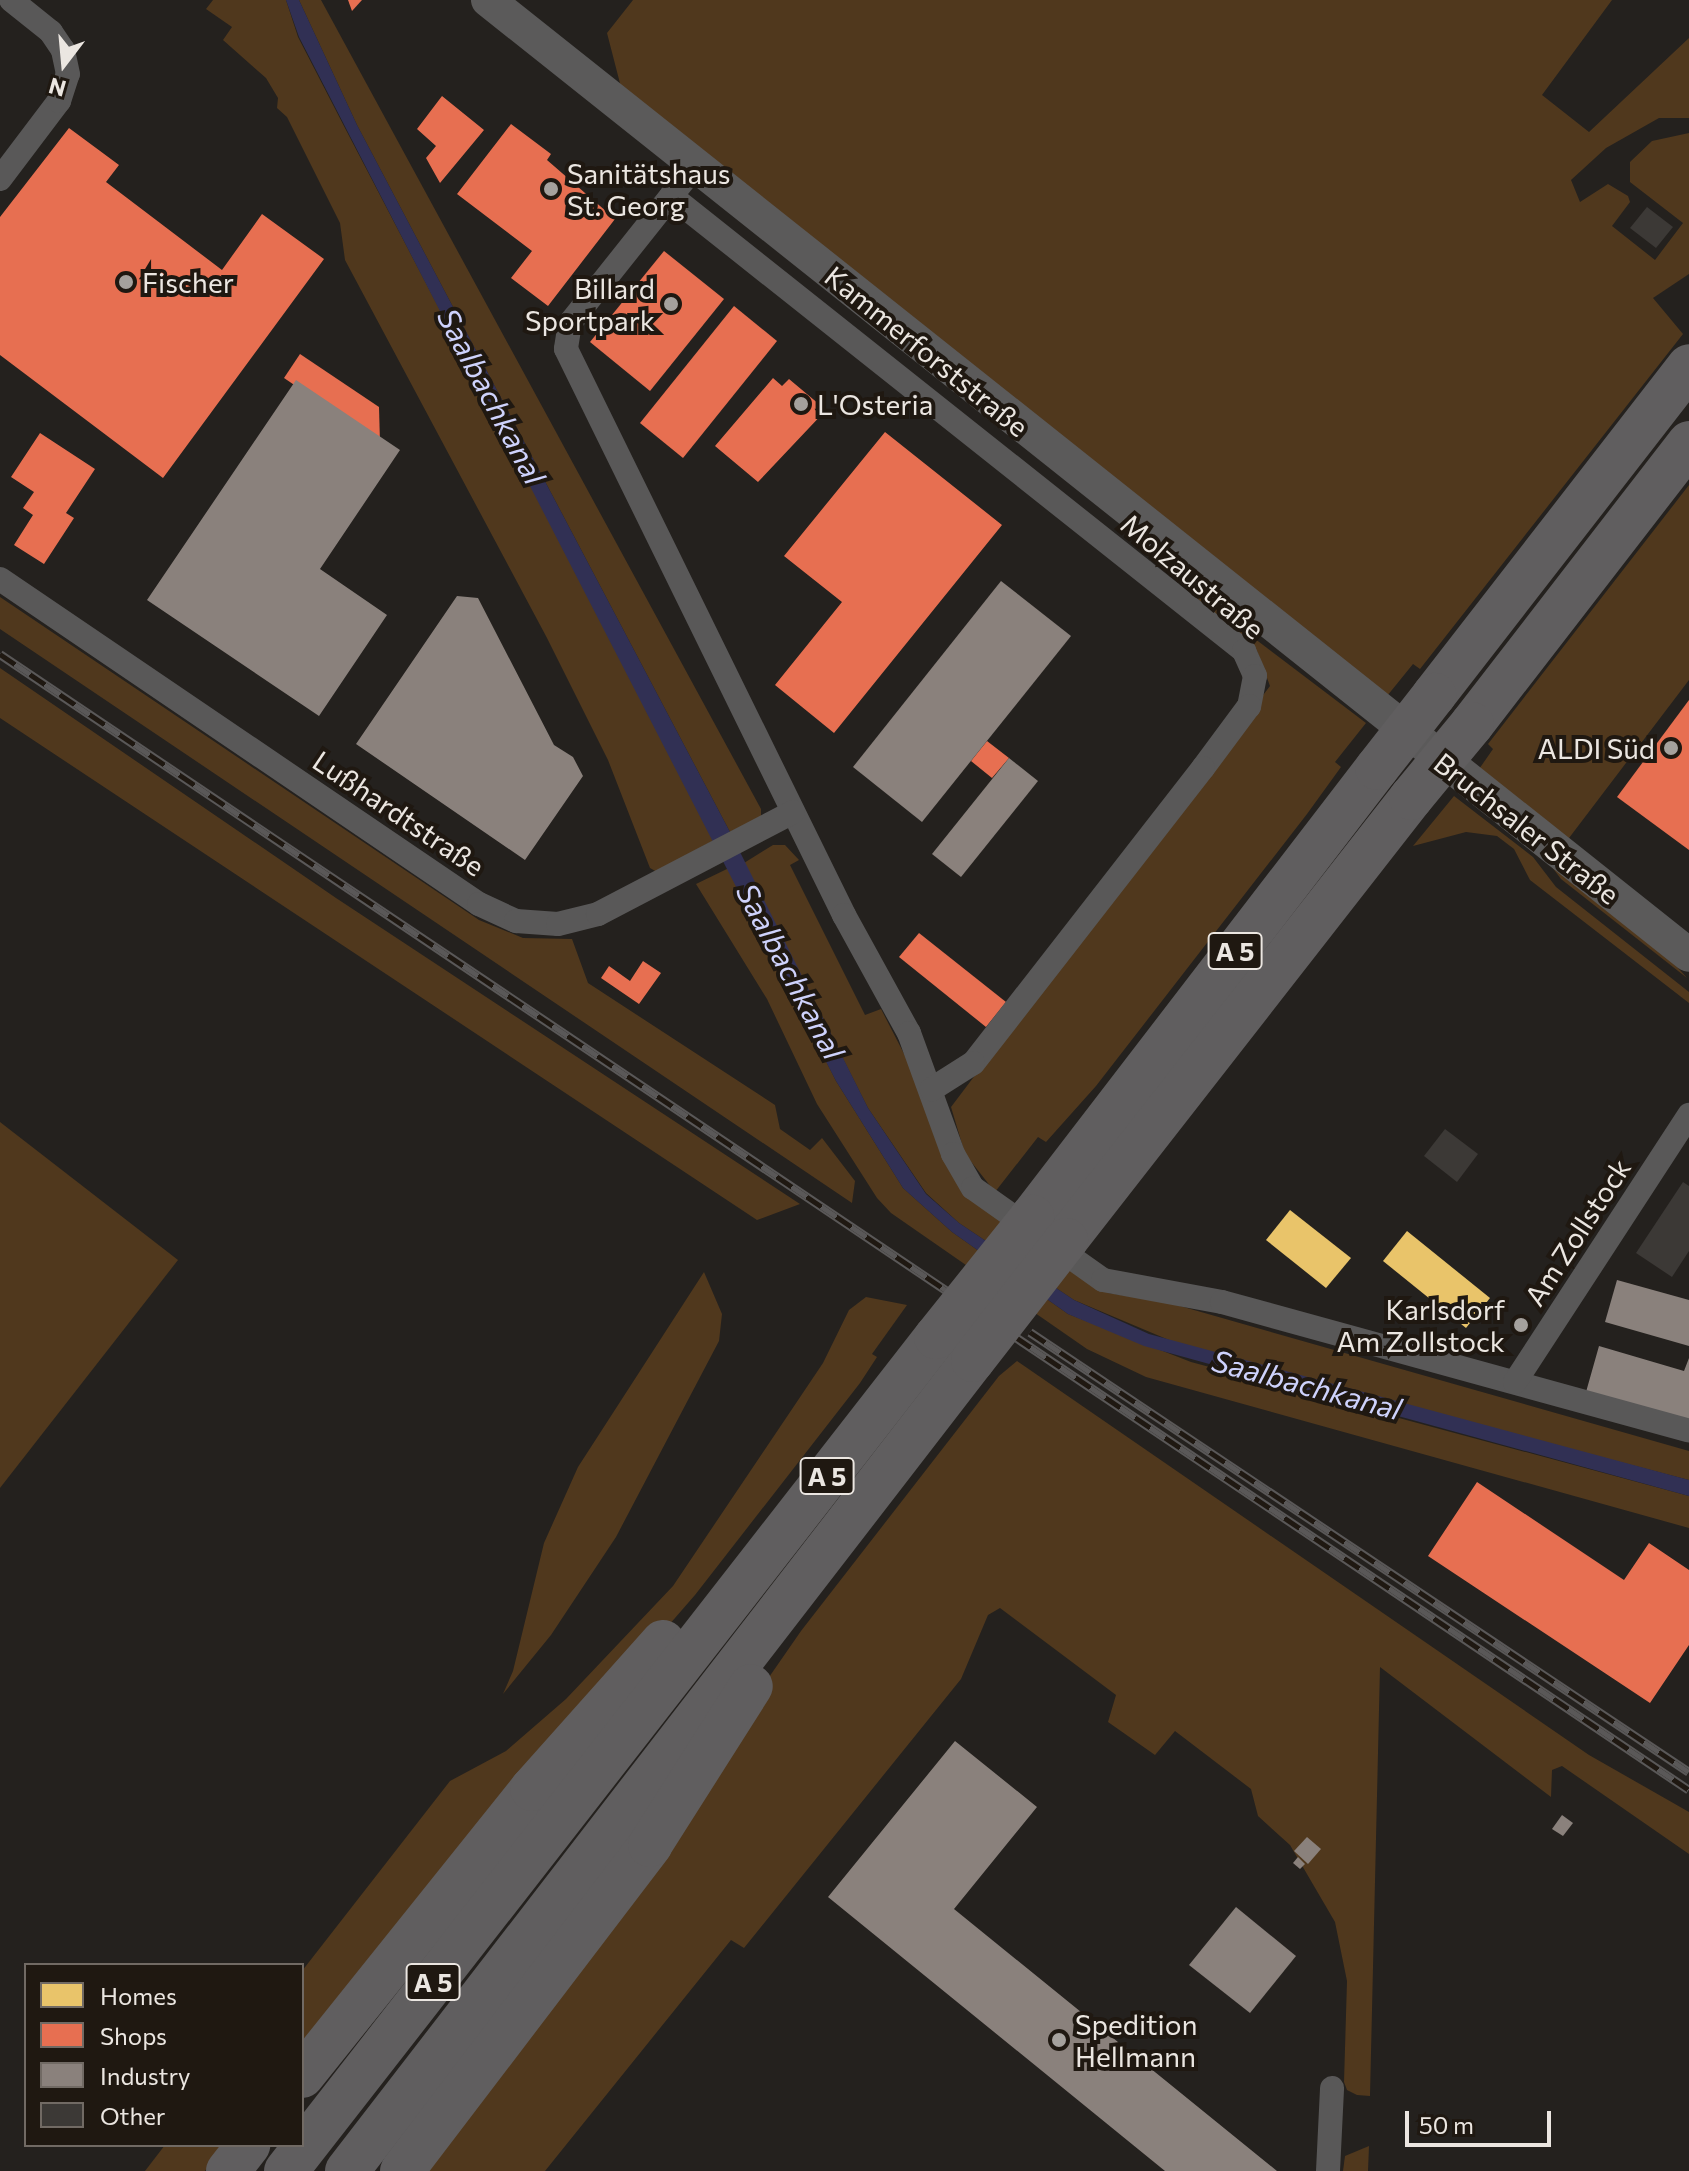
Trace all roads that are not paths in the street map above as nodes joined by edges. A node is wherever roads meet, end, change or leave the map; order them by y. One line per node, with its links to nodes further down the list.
1 (11, 0): 4 (street)
2 (488, 0): 3 (street, Kammerforststraße)
3 (695, 166): 5 (street); 9 (street, Kammerforststraße)
4 (0, 179)
5 (671, 196): 10 (street); 12 (street, Molzaustraße)
6 (1689, 366): 14 (highway, A 5, bridge)
7 (1689, 443): 14 (highway, A 5, bridge)
8 (0, 579): 10 (street, Lußhardtstraße)
9 (1367, 701): 11 (street, Bruchsaler Straße)
10 (793, 812): 12 (street)
11 (1689, 955)
12 (932, 1089): 14 (street)
13 (1689, 1115): 15 (street, Am Zollstock)
14 (1044, 1231): 15 (street); 17 (highway, A 5, bridge); 18 (highway, A 5, bridge)
15 (1515, 1382): 16 (street)
16 (1689, 1431)
17 (775, 1543): 19 (highway); 23 (highway, A 5)
18 (812, 1566): 24 (highway, A 5); 25 (highway, A 5)
19 (304, 2074)
20 (1332, 2088): 26 (street)
21 (246, 2147): 22 (highway)
22 (228, 2171)
23 (286, 2171)
24 (347, 2171)
25 (402, 2171)
26 (1328, 2171)

